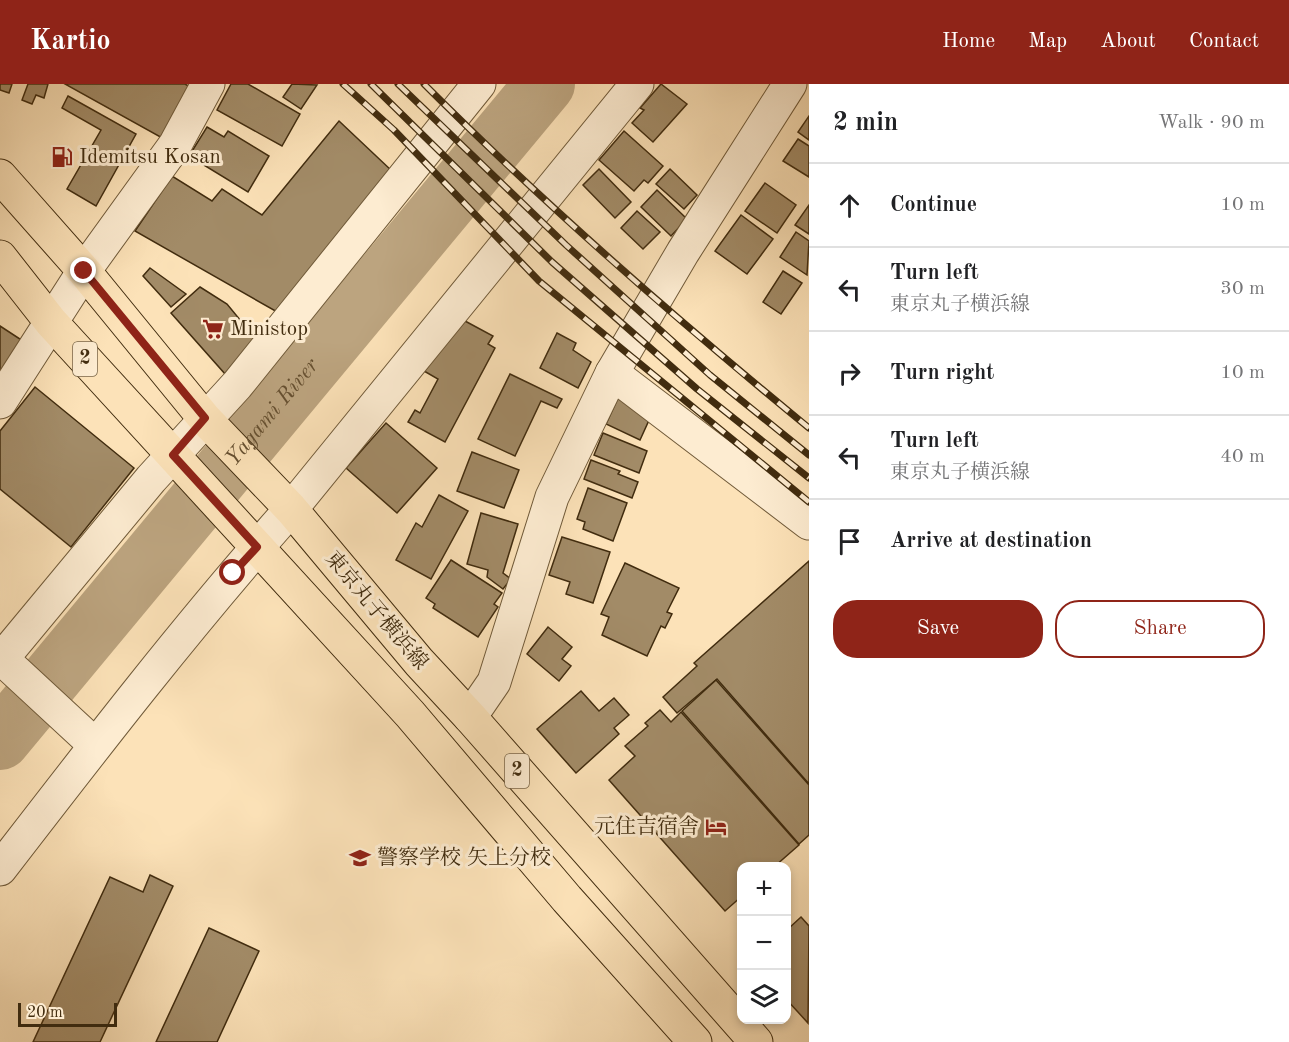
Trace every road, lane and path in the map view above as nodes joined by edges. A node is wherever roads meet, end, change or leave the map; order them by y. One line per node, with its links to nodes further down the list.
1 (208, 84): 7 (street)
2 (479, 84): 11 (street)
3 (637, 84): 13 (street)
4 (790, 84): 9 (street)
5 (0, 176): 7 (main road, 東京丸子横浜線 / 2)
6 (0, 257): 8 (main road, 東京丸子横浜線 / 2)
7 (84, 271): 8 (street); 11 (main road, 東京丸子横浜線 / 2)
8 (51, 322): 10 (street); 12 (main road, 東京丸子横浜線 / 2)
9 (612, 373): 14 (street); 17 (street)
10 (0, 402)
11 (207, 421): 12 (street); 13 (main road, 東京丸子横浜線 / 2)
12 (174, 456): 15 (main road, 東京丸子横浜線 / 2); 16 (street)
13 (285, 504): 15 (street); 17 (main road, 東京丸子横浜線 / 2)
14 (809, 523)
15 (256, 546): 18 (street); 20 (main road, 東京丸子横浜線 / 2)
16 (7, 664): 18 (street)
17 (470, 717): 21 (main road, 東京丸子横浜線 / 2)
18 (86, 736): 19 (street)
19 (0, 869)
20 (695, 1042)
21 (756, 1042)

